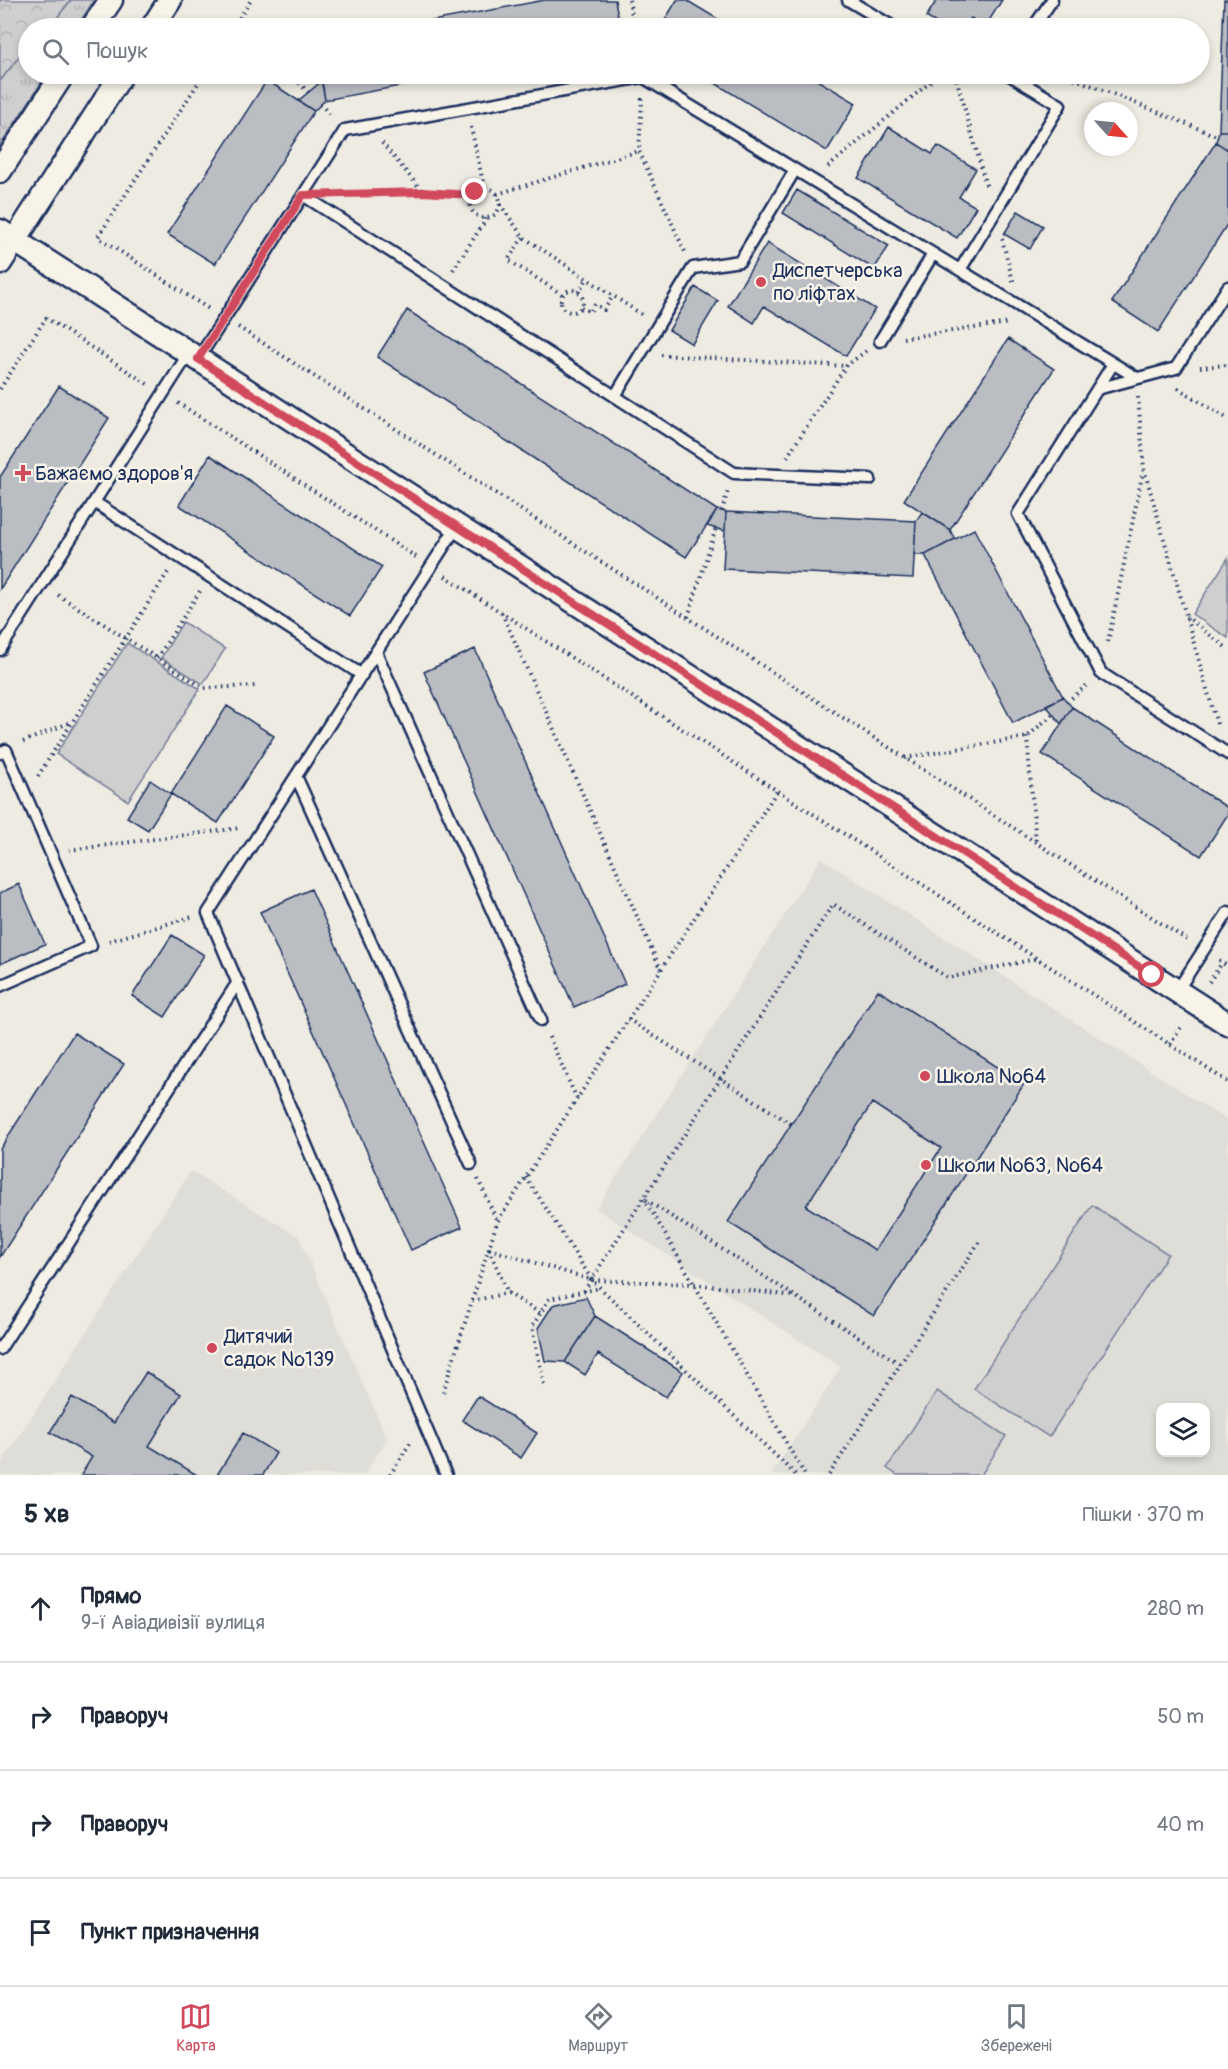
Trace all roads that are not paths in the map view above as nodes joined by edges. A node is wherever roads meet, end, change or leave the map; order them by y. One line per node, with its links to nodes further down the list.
1 (111, 0): 5 (street)
2 (170, 0): 6 (street)
3 (848, 0): 7 (lane)
4 (1052, 0): 8 (lane)
5 (99, 18)
6 (158, 18)
7 (878, 18)
8 (1040, 18)
9 (57, 84): 15 (street)
10 (116, 84): 17 (street)
11 (604, 84): 16 (lane)
12 (654, 84): 14 (lane)
13 (1025, 84): 20 (lane)
14 (795, 170): 18 (lane); 27 (lane)
15 (0, 171)
16 (303, 195): 23 (lane); 27 (lane)
17 (7, 236): 19 (street); 23 (street)
18 (933, 254): 20 (lane); 22 (lane)
19 (0, 263)
20 (960, 270): 24 (lane)
21 (1228, 287): 25 (lane)
22 (880, 341)
23 (193, 356): 29 (lane); 30 (street)
24 (1113, 364): 25 (lane); 26 (lane)
25 (1137, 378): 26 (lane)
26 (1097, 388): 35 (lane)
27 (615, 396): 28 (lane)
28 (870, 479)
29 (94, 502): 31 (lane); 33 (lane)
30 (457, 526): 32 (lane); 40 (street)
31 (0, 650)
32 (376, 652): 33 (lane); 41 (lane)
33 (362, 675): 36 (lane)
34 (3, 751): 39 (lane)
35 (1226, 753)
36 (296, 776): 38 (lane); 43 (lane)
37 (1228, 912): 40 (lane)
38 (238, 982): 44 (lane); 45 (lane)
39 (0, 986)
40 (1178, 991): 42 (street)
41 (541, 1020)
42 (1228, 1024)
43 (471, 1164)
44 (0, 1349)
45 (446, 1475)

